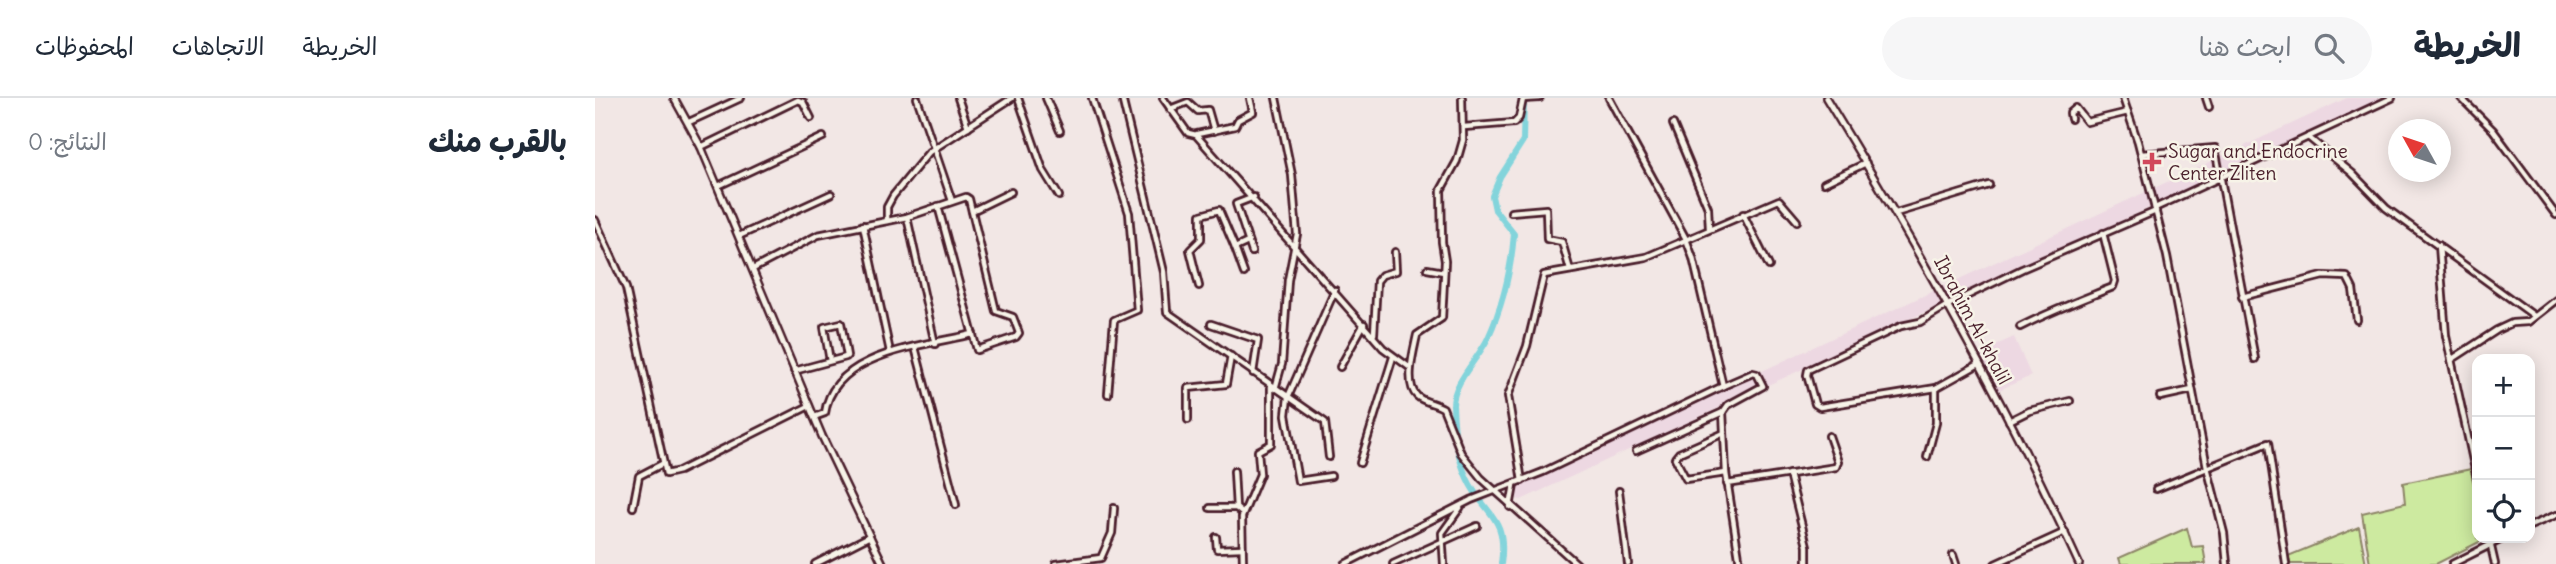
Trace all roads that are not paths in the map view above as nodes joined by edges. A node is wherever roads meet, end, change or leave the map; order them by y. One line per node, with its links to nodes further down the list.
1 (674, 98): 27 (street)
2 (741, 98): 27 (street)
3 (917, 98): 37 (street)
4 (958, 98): 29 (street)
5 (1011, 98): 29 (street)
6 (1018, 98): 46 (street)
7 (1046, 98): 31 (street)
8 (1092, 98): 106 (street)
9 (1122, 98): 92 (street)
10 (1163, 98): 23 (street)
11 (1250, 98): 32 (street)
12 (1276, 98): 68 (street)
13 (1462, 98): 30 (street)
14 (1540, 98): 21 (street)
15 (1609, 98): 64 (street)
16 (1826, 98): 39 (street, Ibrahim Al-khalil)
17 (2124, 98): 24 (street)
18 (2206, 98): 22 (street)
19 (2392, 98): 35 (street)
20 (2461, 98): 55 (street)
21 (1523, 99): 30 (street)
22 (2209, 107)
23 (1170, 109): 32 (street); 33 (street)
24 (2128, 112): 26 (street); 38 (street)
25 (811, 118): 36 (street)
26 (2071, 119)
27 (689, 122): 36 (street)
28 (1673, 124): 61 (street)
29 (968, 127): 37 (street)
30 (1464, 127): 75 (street)
31 (1060, 131)
32 (1214, 131): 33 (street)
33 (1196, 135): 47 (street)
34 (823, 137): 43 (street)
35 (2308, 137): 40 (street); 66 (street)
36 (701, 147): 43 (street)
37 (933, 148): 48 (street); 58 (street)
38 (2141, 154): 40 (street); 50 (street)
39 (1866, 163): 41 (street); 53 (street, Ibrahim Al-khalil)
40 (2219, 179): 50 (street); 79 (street)
41 (1824, 183)
42 (1989, 185): 53 (street)
43 (718, 186): 63 (street)
44 (1011, 191): 51 (street)
45 (831, 194): 63 (street)
46 (1059, 196)
47 (1254, 197): 65 (street); 68 (street)
48 (952, 201): 49 (street); 51 (street)
49 (938, 206): 56 (street); 87 (street)
50 (2155, 210): 62 (street); 105 (street)
51 (972, 211): 87 (street)
52 (1511, 212): 74 (street)
53 (1896, 213): 81 (street, Ibrahim Al-khalil)
54 (1742, 214): 59 (street); 61 (street); 71 (street)
55 (2556, 215)
56 (907, 217): 58 (street); 89 (street)
57 (595, 220): 122 (street)
58 (887, 221): 60 (street)
59 (1797, 221)
60 (863, 225): 72 (street); 91 (street)
61 (1709, 229): 64 (street)
62 (2103, 233): 81 (street); 86 (street)
63 (739, 236): 72 (street)
64 (1686, 239): 74 (street); 102 (street)
65 (1248, 242): 67 (street); 69 (street)
66 (2439, 245): 82 (street); 95 (street)
67 (1235, 248): 76 (street); 77 (street)
68 (1294, 248): 78 (street); 103 (street)
69 (1252, 251)
70 (1395, 253): 88 (street)
71 (1769, 266)
72 (753, 269): 100 (street)
73 (1427, 270): 75 (street)
74 (1570, 270): 128 (street)
75 (1444, 272): 99 (street)
76 (1244, 273)
77 (1199, 286)
78 (1335, 290): 85 (street); 107 (street)
79 (2242, 298): 83 (street); 94 (street)
80 (2556, 300): 82 (street)
81 (1948, 305): 97 (street, Ibrahim Al-khalil); 104 (street)
82 (2533, 315): 95 (street)
83 (2357, 320)
84 (1211, 324): 101 (street)
85 (1364, 324): 88 (street); 98 (street)
86 (2020, 327)
87 (973, 334): 89 (street)
88 (1374, 335): 93 (street)
89 (935, 344): 90 (street)
90 (915, 347): 91 (street); 134 (street)
91 (890, 352): 112 (street)
92 (1231, 356): 101 (street); 113 (street)
93 (1393, 357): 99 (street); 121 (street)
94 (2255, 359)
95 (2451, 360): 118 (street)
96 (830, 361): 96 (street); 100 (street)
97 (1979, 365): 104 (street); 114 (street, Ibrahim Al-khalil)
98 (1340, 367)
99 (1409, 367): 132 (street)
100 (794, 370): 110 (street)
101 (1253, 373): 103 (street)
102 (1723, 386): 111 (street); 128 (street)
103 (1273, 387): 107 (street); 141 (street)
104 (1936, 388): 120 (street)
105 (2193, 390): 108 (street); 123 (street)
106 (1108, 394)
107 (1288, 397): 119 (street); 127 (street)
108 (2160, 397)
109 (2070, 401): 114 (street)
110 (809, 406): 112 (street); 122 (street)
111 (1723, 412): 115 (street); 117 (street)
112 (814, 417): 146 (street)
113 (1188, 420)
114 (2009, 421): 145 (street, Ibrahim Al-khalil)
115 (1724, 433): 125 (street); 125 (street)
116 (1829, 436): 126 (street)
117 (1636, 451)
118 (2472, 456)
119 (1329, 457)
120 (1927, 457)
121 (1360, 463)
122 (663, 464): 137 (street)
123 (2207, 467): 131 (street); 168 (street); 169 (street)
124 (1234, 471): 140 (street)
125 (1726, 472): 130 (street)
126 (1789, 474): 130 (street); 164 (street)
127 (1331, 476)
128 (1522, 481): 129 (street)
129 (1514, 484): 132 (street); 136 (street)
130 (1727, 484): 163 (street)
131 (2156, 489)
132 (1493, 491): 135 (street); 136 (street)
133 (1619, 491): 162 (street)
134 (955, 505)
135 (1462, 505): 148 (street); 158 (street)
136 (1510, 507): 161 (street)
137 (633, 508)
138 (1114, 508): 156 (street)
139 (1210, 508): 140 (street)
140 (1236, 508): 141 (street)
141 (1242, 513): 151 (street)
142 (2556, 515): 143 (street)
143 (2535, 524)
144 (1477, 526): 148 (street)
145 (2065, 532): 166 (street); 167 (street, Ibrahim Al-khalil)
146 (870, 536): 154 (street); 155 (street)
147 (1216, 537): 151 (street)
148 (1440, 542): 153 (street); 160 (street)
149 (2487, 543): 170 (street)
150 (2490, 543): 171 (street)
151 (1243, 548): 157 (street)
152 (1953, 555): 165 (street)
153 (1401, 562): 159 (street)
154 (814, 564)
155 (883, 564)
156 (1056, 564)
157 (1243, 564)
158 (1345, 564)
159 (1393, 564)
160 (1444, 564)
161 (1577, 564)
162 (1628, 564)
163 (1740, 564)
164 (1807, 564)
165 (1956, 564)
166 (1995, 564)
167 (2079, 564)
168 (2227, 564)
169 (2286, 564)
170 (2452, 564)
171 (2495, 564)

